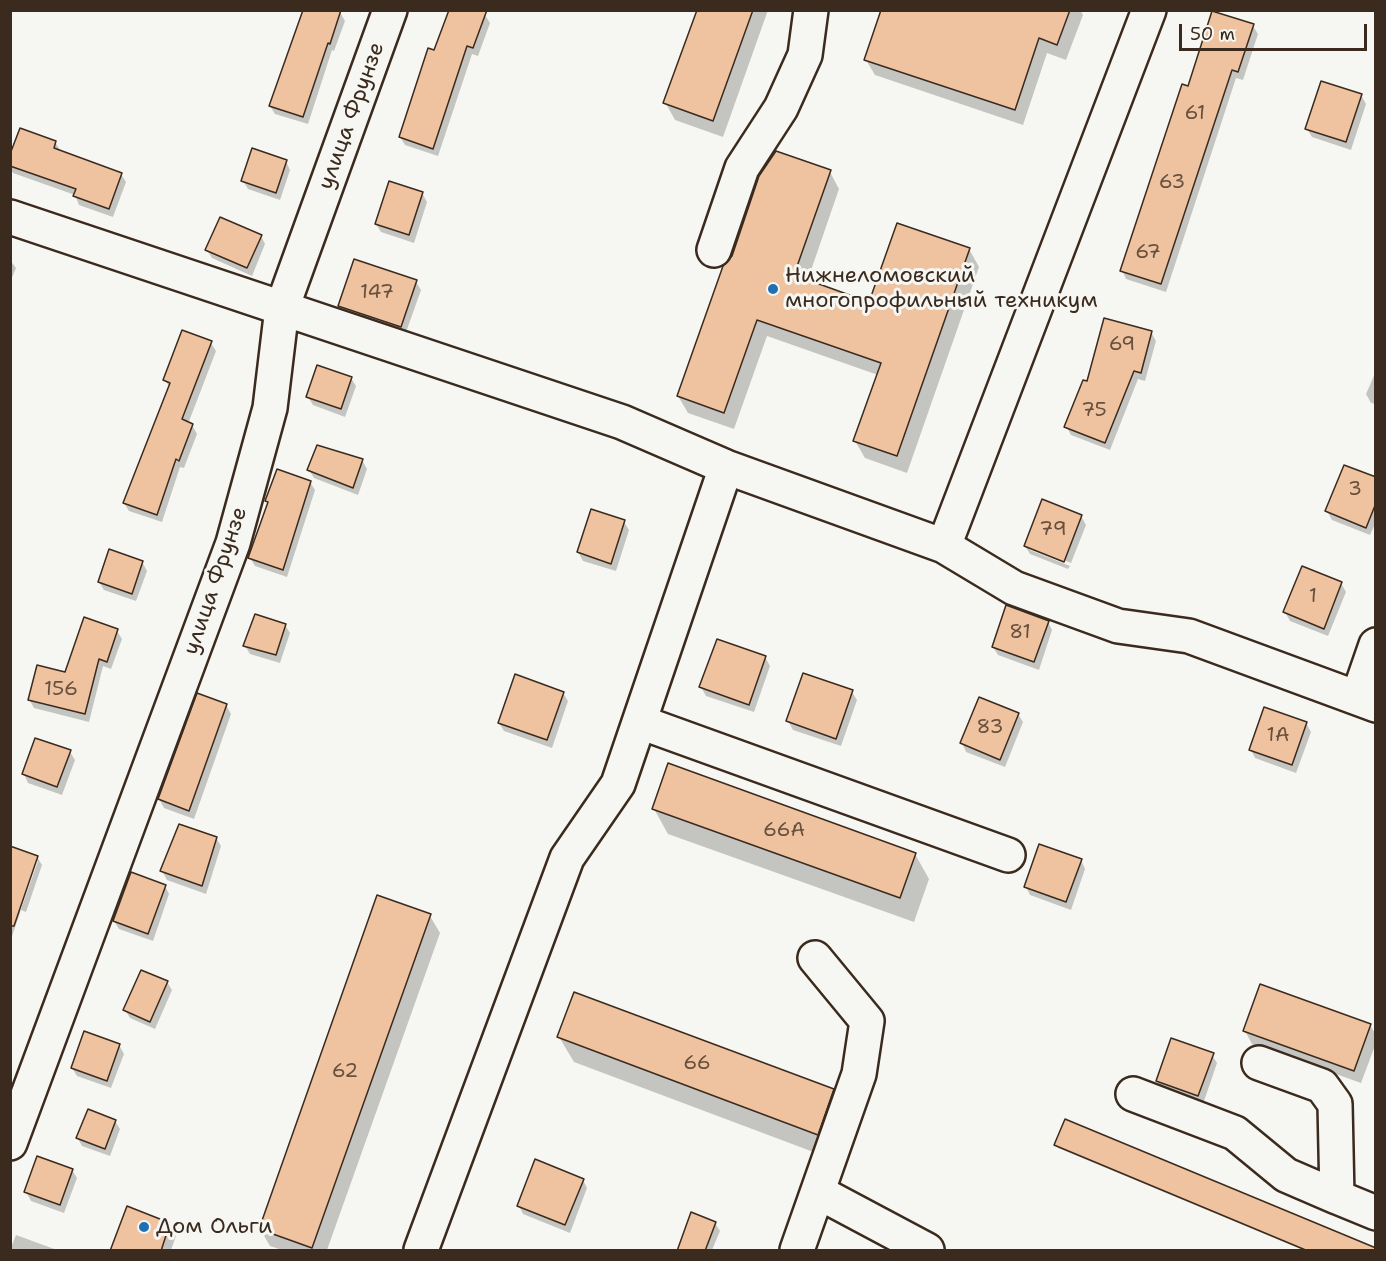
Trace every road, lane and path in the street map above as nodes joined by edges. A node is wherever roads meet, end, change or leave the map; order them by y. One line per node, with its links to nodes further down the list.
1 (390, 10): 6 (street, улица Фрунзе)
2 (811, 10): 5 (street)
3 (1149, 10): 8 (street)
4 (10, 217): 6 (street)
5 (714, 249)
6 (282, 308): 7 (street); 16 (street, улица Фрунзе)
7 (726, 467): 8 (street); 11 (street)
8 (944, 546): 10 (street)
9 (1376, 645): 10 (street)
10 (1367, 701)
11 (640, 722): 12 (street); 20 (street)
12 (1008, 855)
13 (815, 958): 17 (street)
14 (1259, 1063): 18 (street)
15 (1133, 1094): 18 (street)
16 (10, 1143)
17 (818, 1192): 21 (street); 22 (street)
18 (1337, 1197): 19 (street)
19 (1376, 1212)
20 (421, 1251)
21 (797, 1251)
22 (927, 1251)

